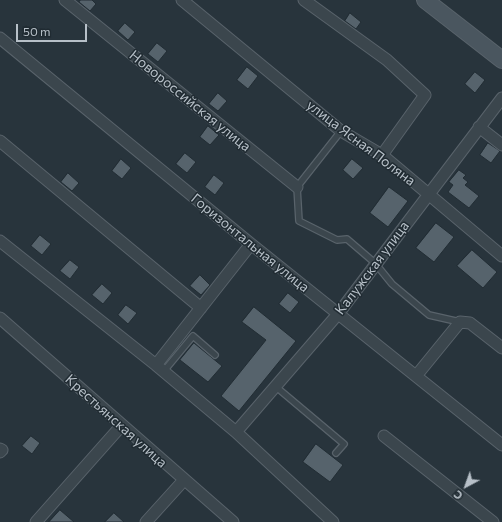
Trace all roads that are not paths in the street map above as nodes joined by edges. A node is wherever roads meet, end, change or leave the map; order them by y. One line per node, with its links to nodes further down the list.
1 (65, 0): 13 (street, Новороссийская улица)
2 (182, 0): 9 (street, улица Ясная Поляна)
3 (304, 0): 12 (street)
4 (425, 0): 6 (main road)
5 (0, 38): 16 (street, Горизонтальная улица)
6 (502, 60)
7 (502, 98): 8 (street, Калужская улица)
8 (479, 127): 11 (street); 14 (street, Калужская улица)
9 (341, 131): 12 (street, улица Ясная Поляна); 13 (lane)
10 (0, 141): 19 (street)
11 (502, 144)
12 (382, 155): 14 (street, улица Ясная Поляна)
13 (297, 187): 18 (lane)
14 (429, 194): 17 (street, улица Ясная Поляна); 18 (street, Калужская улица)
15 (0, 241): 25 (street)
16 (251, 244): 19 (street); 20 (street, Горизонтальная улица)
17 (502, 256)
18 (375, 264): 20 (street, Калужская улица); 22 (lane)
19 (201, 308): 25 (street)
20 (338, 314): 26 (street, Горизонтальная улица); 27 (street, Калужская улица)
21 (0, 318): 28 (street, Крестьянская улица)
22 (460, 322): 23 (street); 26 (street)
23 (502, 348)
24 (215, 355): 25 (lane)
25 (160, 368): 29 (street)
26 (416, 376): 31 (street, Горизонтальная улица)
27 (275, 386): 29 (street, Калужская улица); 32 (lane)
28 (122, 425): 33 (street, Крестьянская улица); 34 (street)
29 (236, 432): 37 (street)
30 (384, 436): 38 (street)
31 (502, 445)
32 (336, 453)
33 (184, 480): 35 (street); 36 (street, Крестьянская улица)
34 (36, 522)
35 (146, 522)
36 (233, 522)
37 (333, 522)
38 (493, 522)

